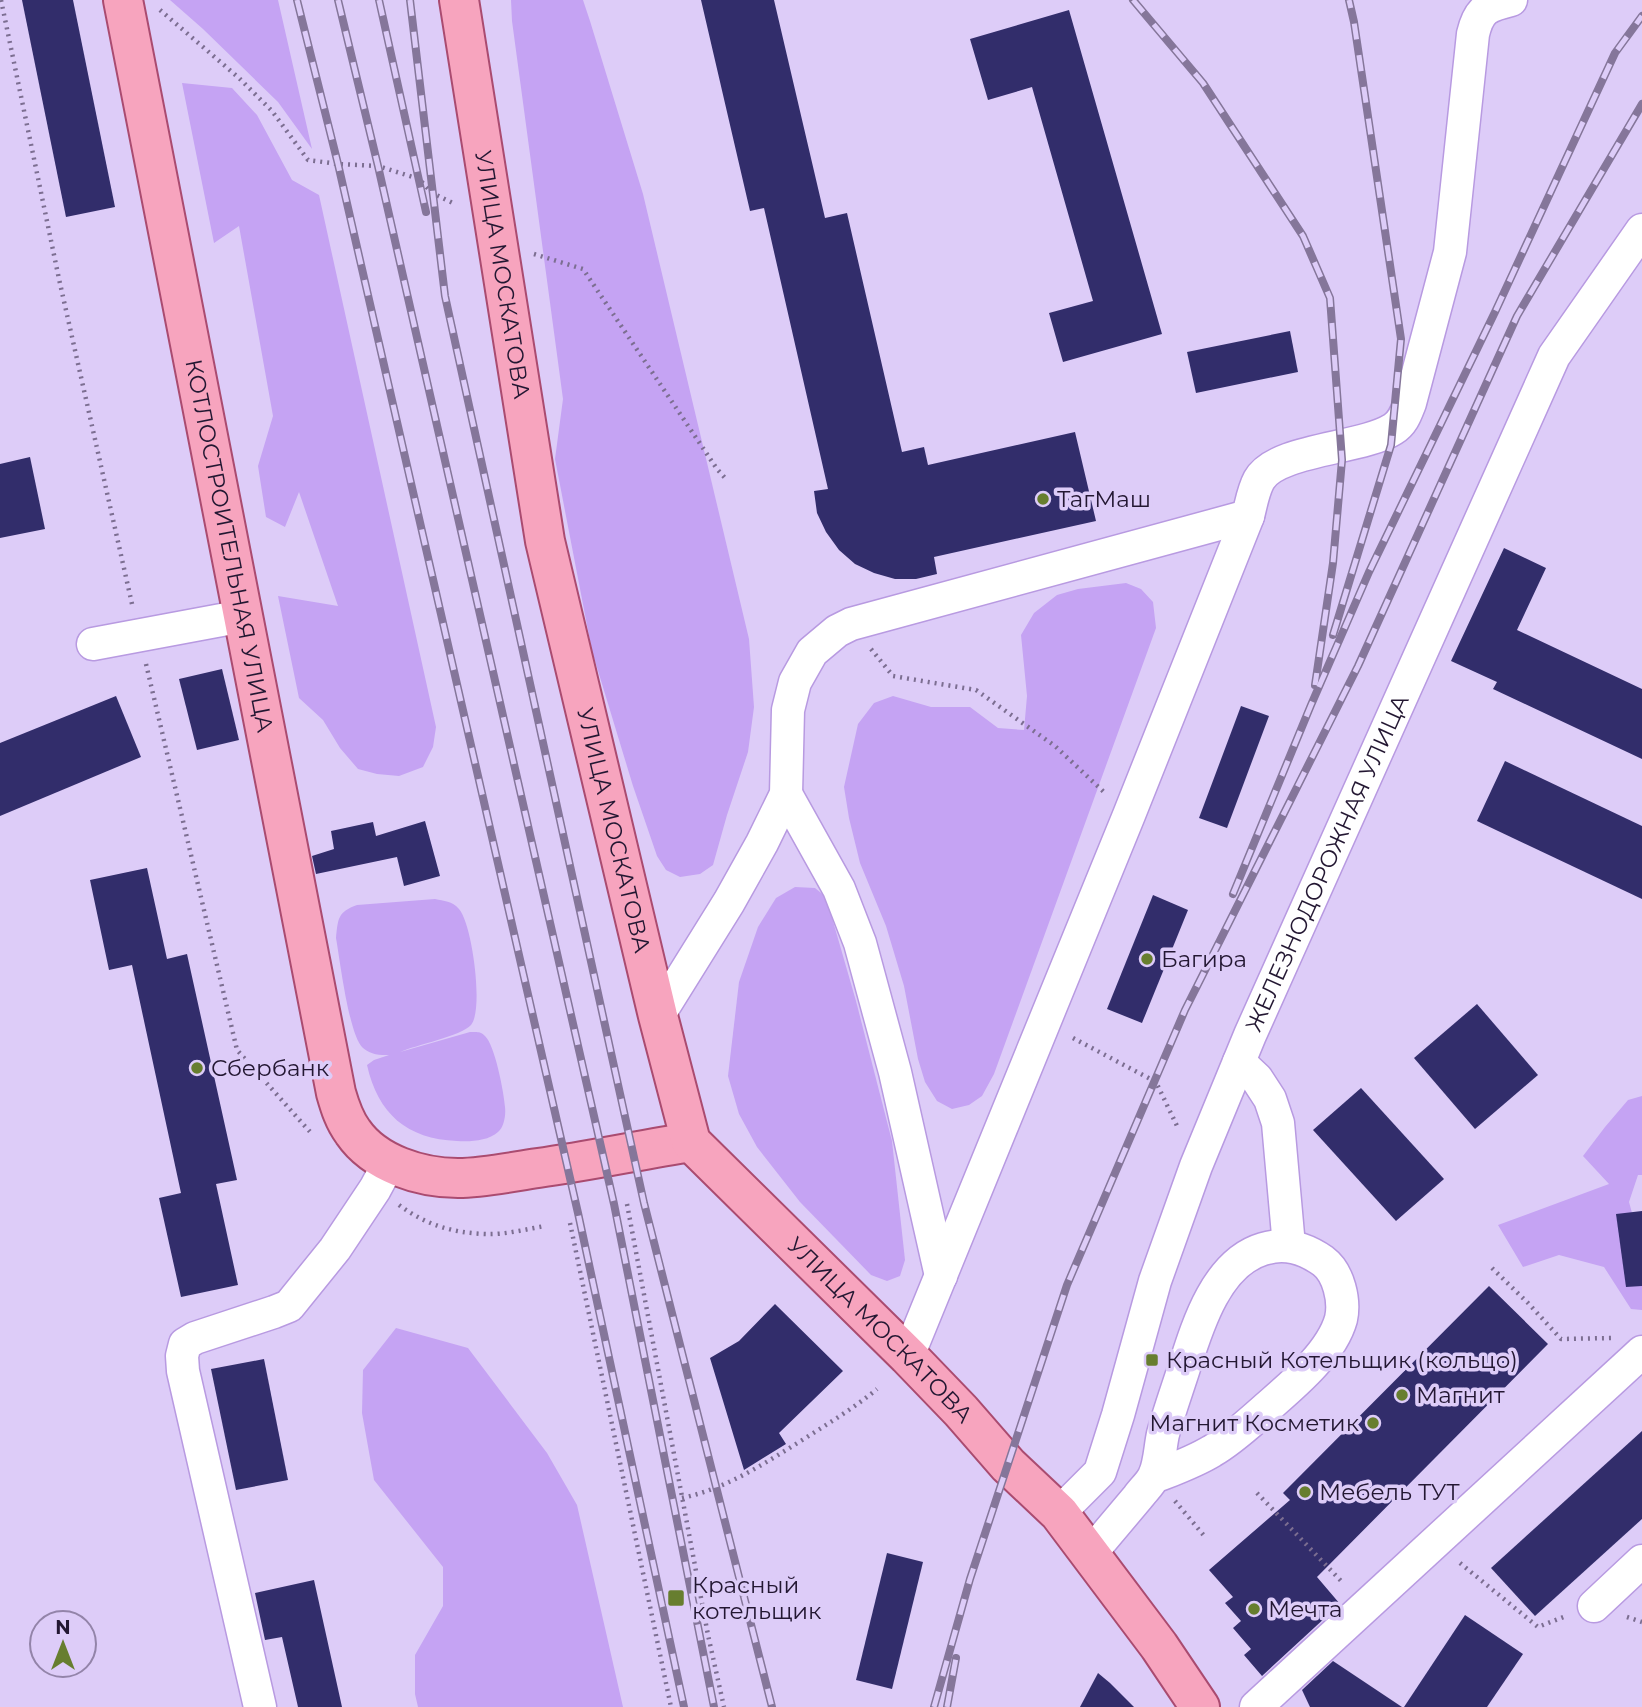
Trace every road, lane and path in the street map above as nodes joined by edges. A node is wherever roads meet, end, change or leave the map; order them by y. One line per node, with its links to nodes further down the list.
1 (1, 0): 12 (path)
2 (122, 0): 10 (main road, КОТЛОСТРОИТЕЛЬНАЯ УЛИЦА)
3 (459, 0): 7 (main road, УЛИЦА МОСКАТОВА)
4 (1511, 0): 9 (street)
5 (159, 9): 7 (path)
6 (1642, 230): 19 (street, ЖЕЛЕЗНОДОРОЖНАЯ УЛИЦА)
7 (497, 244): 8 (path); 16 (main road, УЛИЦА МОСКАТОВА)
8 (726, 479)
9 (1248, 516): 11 (street); 15 (street)
10 (243, 617): 12 (street); 21 (main road, КОТЛОСТРОИТЕЛЬНАЯ УЛИЦА)
11 (851, 624): 14 (street); 15 (path)
12 (139, 636): 13 (street); 18 (path)
13 (93, 644)
14 (786, 794): 16 (street); 29 (street)
15 (1129, 815): 29 (street)
16 (658, 1017): 20 (main road, УЛИЦА МОСКАТОВА)
17 (1063, 1032): 22 (path)
18 (237, 1050)
19 (1239, 1062): 22 (street, ЖЕЛЕЗНОДОРОЖНАЯ УЛИЦА); 27 (street)
20 (691, 1142): 21 (main road, КОТЛОСТРОИТЕЛЬНАЯ УЛИЦА); 31 (main road, УЛИЦА МОСКАТОВА)
21 (389, 1163): 44 (street)
22 (1196, 1166): 36 (street, ЖЕЛЕЗНОДОРОЖНАЯ УЛИЦА)
23 (627, 1204): 35 (path)
24 (570, 1223): 45 (path)
25 (545, 1226): 26 (path)
26 (488, 1235)
27 (1289, 1246): 33 (street); 33 (street)
28 (1492, 1268): 30 (path)
29 (941, 1276): 31 (street)
30 (1628, 1345): 38 (street)
31 (908, 1356): 36 (main road, УЛИЦА МОСКАТОВА)
32 (877, 1389): 35 (path)
33 (1154, 1477): 37 (path); 39 (street)
34 (1257, 1493): 41 (path)
35 (682, 1498): 46 (path)
36 (1059, 1513): 39 (main road, УЛИЦА МОСКАТОВА)
37 (1206, 1538)
38 (1435, 1542): 41 (street); 42 (path)
39 (1090, 1554): 47 (main road, УЛИЦА МОСКАТОВА)
40 (1642, 1561): 42 (street)
41 (1365, 1606): 48 (street)
42 (1594, 1606): 43 (path)
43 (1642, 1622)
44 (260, 1707)
45 (671, 1707)
46 (724, 1707)
47 (1200, 1707)
48 (1256, 1707)

